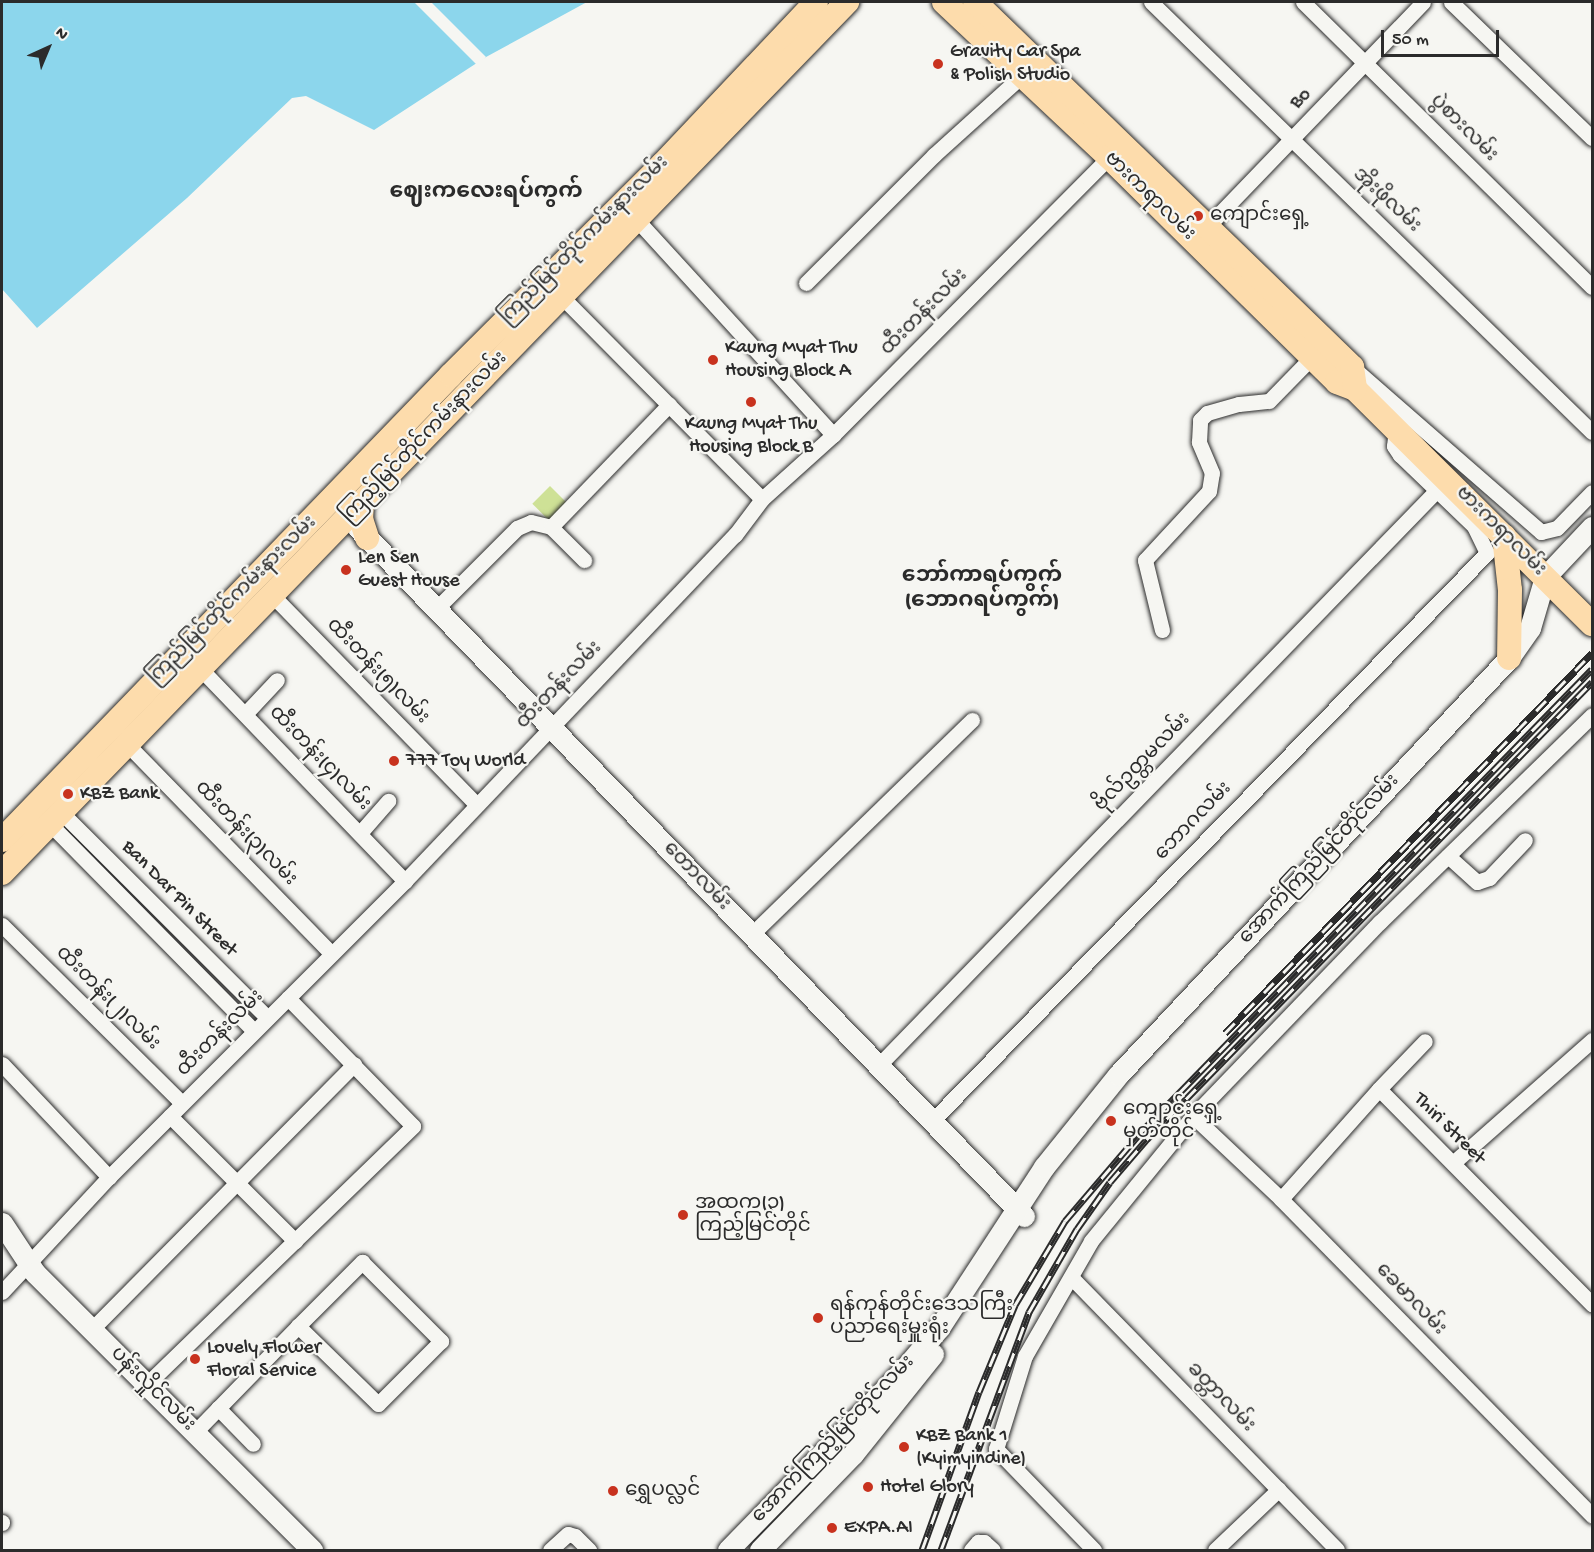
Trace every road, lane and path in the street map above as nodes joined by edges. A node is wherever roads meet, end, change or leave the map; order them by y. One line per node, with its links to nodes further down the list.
1 (816, 2): 13 (main road, ကြည်မြင်တိုင်ကမ်းနားလမ်း)
2 (847, 2): 13 (main road)
3 (944, 2): 10 (main road, ဗားကရာလမ်း)
4 (975, 2): 10 (main road, ဗားကရာလမ်း)
5 (1151, 2): 12 (street, အိုးဖိုလမ်း)
6 (1303, 2): 9 (street, ပွဲစားလမ်း)
7 (1423, 2): 9 (street, Bo)
8 (1451, 2): 11 (street)
9 (1366, 63): 12 (street, Bo); 19 (street, ပွဲစားလမ်း)
10 (1030, 69): 14 (main road, ဗားကရာလမ်း); 18 (street)
11 (1591, 132)
12 (1290, 140): 17 (street, Bo); 26 (street, အိုးဖိုလမ်း)
13 (693, 146): 15 (main road); 16 (main road, ကြည်မြင်တိုင်ကမ်းနားလမ်း)
14 (1116, 150): 17 (main road, ဗားကရာလမ်း); 27 (street, ထီးတန်းလမ်း)
15 (637, 220): 16 (main road); 27 (street)
16 (611, 232): 20 (main road, ကြည်မြင်တိုင်ကမ်းနားလမ်း)
17 (1201, 233): 21 (main road, ဗားကရာလမ်း); 22 (main road, ဗားကရာလမ်း)
18 (806, 283)
19 (1593, 287)
20 (555, 289): 23 (street); 24 (main road, ကြည်မြင်တိုင်ကမ်းနားလမ်း); 28 (main road, ကြည့်မြင်တိုင်ကမ်းနားလမ်း)
21 (1312, 357): 22 (main road, ဗားကရာလမ်း); 43 (street)
22 (1354, 378): 25 (main road, ဗားကရာလမ်း); 30 (street)
23 (669, 405): 31 (street); 34 (street)
24 (401, 427): 28 (main road); 32 (main road, ကြည်မြင်တိုင်ကမ်းနားလမ်း)
25 (1396, 429): 29 (street); 37 (main road, ဗားကရာလမ်း)
26 (1593, 432)
27 (833, 435): 31 (street, ထီးတန်းလမ်း)
28 (418, 445): 33 (main road, ကြည့်မြင်တိုင်ကမ်းနားလမ်း)
29 (1437, 490): 37 (street); 72 (street, ဗိုလ်ဥတ္တမလမ်း)
30 (1593, 492)
31 (762, 499): 51 (street, ထီးတန်းလမ်း)
32 (330, 501): 33 (main road); 44 (main road, ကြည်မြင်တိုင်ကမ်းနားလမ်း)
33 (348, 517): 36 (main road); 36 (main road); 40 (main road, ကြည့်မြင်တိုင်ကမ်းနားလမ်း)
34 (551, 527): 38 (street); 41 (street)
35 (1593, 527): 39 (main road)
36 (367, 538): 41 (main road, တောလမ်း)
37 (1495, 544): 39 (main road, ဗားကရာလမ်း); 45 (main road); 77 (street, ဘောဂလမ်း)
38 (584, 560)
39 (1545, 577): 42 (main road, ဗားကရာလမ်း); 45 (main road, အောက်ကြည်မြင်တိုင်လမ်း)
40 (272, 595): 46 (main road, ကြည့်မြင်တိုင်ကမ်းနားလမ်း); 54 (street, ထီးတန်း(၅)လမ်း)
41 (437, 608): 51 (main road, တောလမ်း)
42 (1593, 624)
43 (1162, 630)
44 (184, 651): 46 (street, ထီးတန်း(၄)လမ်း); 57 (main road, ကြည်မြင်တိုင်ကမ်းနားလမ်း)
45 (1509, 658): 82 (main road, အောက်ကြည်မြင်တိုင်လမ်း)
46 (200, 669): 48 (street, ထီးတန်း(၄)လမ်း); 52 (main road, ကြည့်မြင်တိုင်ကမ်းနားလမ်း)
47 (277, 680): 48 (street)
48 (246, 713): 56 (street, ထီးတန်း(၄)လမ်း)
49 (1593, 715): 59 (street)
50 (972, 720): 63 (street)
51 (551, 727): 54 (street, ထီးတန်းလမ်း); 63 (main road, တောလမ်း)
52 (128, 744): 55 (main road, ကြည့်မြင်တိုင်ကမ်းနားလမ်း); 64 (street, ထီးတန်း(၃)လမ်း)
53 (388, 801): 56 (street)
54 (476, 804): 61 (street, ထီးတန်းလမ်း)
55 (54, 817): 60 (main road, ကြည့်မြင်တိုင်ကမ်းနားလမ်း); 66 (street, Ban Dar Pin Street); 67 (street)
56 (360, 833): 61 (street, ထီးတန်း(၄)လမ်း)
57 (2, 840)
58 (1525, 840): 59 (street)
59 (1448, 856): 76 (street)
60 (2, 873)
61 (405, 881): 64 (street, ထီးတန်းလမ်း)
62 (2, 924): 74 (street, ထီးတန်း(၂)လမ်း)
63 (752, 934): 72 (main road, တောလမ်း)
64 (332, 954): 65 (street, ထီးတန်းလမ်း)
65 (288, 998): 66 (street, ထီးတန်းလမ်း); 71 (street)
66 (268, 1017): 67 (street, ထီးတန်းလမ်း)
67 (254, 1031): 74 (street, ထီးတန်းလမ်း)
68 (1593, 1040): 78 (street)
69 (1425, 1041): 73 (street)
70 (2, 1064): 79 (street)
71 (354, 1064): 80 (street); 84 (street)
72 (878, 1066): 77 (main road, တောလမ်း)
73 (1379, 1089): 78 (street, Thiri Street); 81 (street)
74 (182, 1103): 75 (street, ထီးတန်းလမ်း)
75 (170, 1116): 79 (street, ထီးတန်းလမ်း); 80 (street)
76 (1193, 1116): 81 (street, ခေမာလမ်း); 86 (street)
77 (932, 1121): 82 (main road, တောလမ်း)
78 (1453, 1163): 88 (street, Thiri Street)
79 (109, 1177): 85 (street, ထီးတန်းလမ်း)
80 (237, 1182): 84 (street); 90 (street)
81 (1281, 1199): 99 (street, ခေမာလမ်း)
82 (1020, 1212): 95 (main road, အောက်ကြည့်မြင်တိုင်လမ်း); 96 (main road, အောက်ကြည့်မြင်တိုင်လမ်း)
83 (2, 1223): 85 (main road, ပန်းလှိုင်လမ်း)
84 (295, 1240): 91 (street)
85 (29, 1260): 87 (street, ထီးတန်းလမ်း); 90 (main road, ပန်းလှိုင်လမ်း)
86 (1071, 1277): 97 (street, ခတ္တာလမ်း); 108 (street)
87 (2, 1292)
88 (1593, 1304)
89 (298, 1326): 89 (street); 92 (street)
90 (91, 1330): 91 (main road, ပန်းလှိုင်လမ်း)
91 (146, 1385): 93 (main road, ပန်းလှိုင်လမ်း)
92 (218, 1408): 93 (street); 94 (street)
93 (194, 1433): 101 (main road, ပန်းလှိုင်လမ်း)
94 (253, 1444)
95 (820, 1455): 96 (main road); 98 (main road, အောက်ကြည့်မြင်တိုင်လမ်း)
96 (837, 1471): 100 (main road, အောက်ကြည့်မြင်တိုင်လမ်း)
97 (1279, 1489): 109 (street); 110 (street, ခတ္တာလမ်း)
98 (762, 1514): 100 (main road); 104 (main road, အောက်ကြည့်မြင်တိုင်လမ်း)
99 (1593, 1516)
100 (779, 1532): 105 (main road, အောက်ကြည့်မြင်တိုင်လမ်း)
101 (312, 1551)
102 (550, 1551): 103 (street)
103 (589, 1551)
104 (728, 1551)
105 (760, 1551)
106 (971, 1551): 107 (street)
107 (993, 1551)
108 (1094, 1551)
109 (1215, 1551)
110 (1337, 1551)

